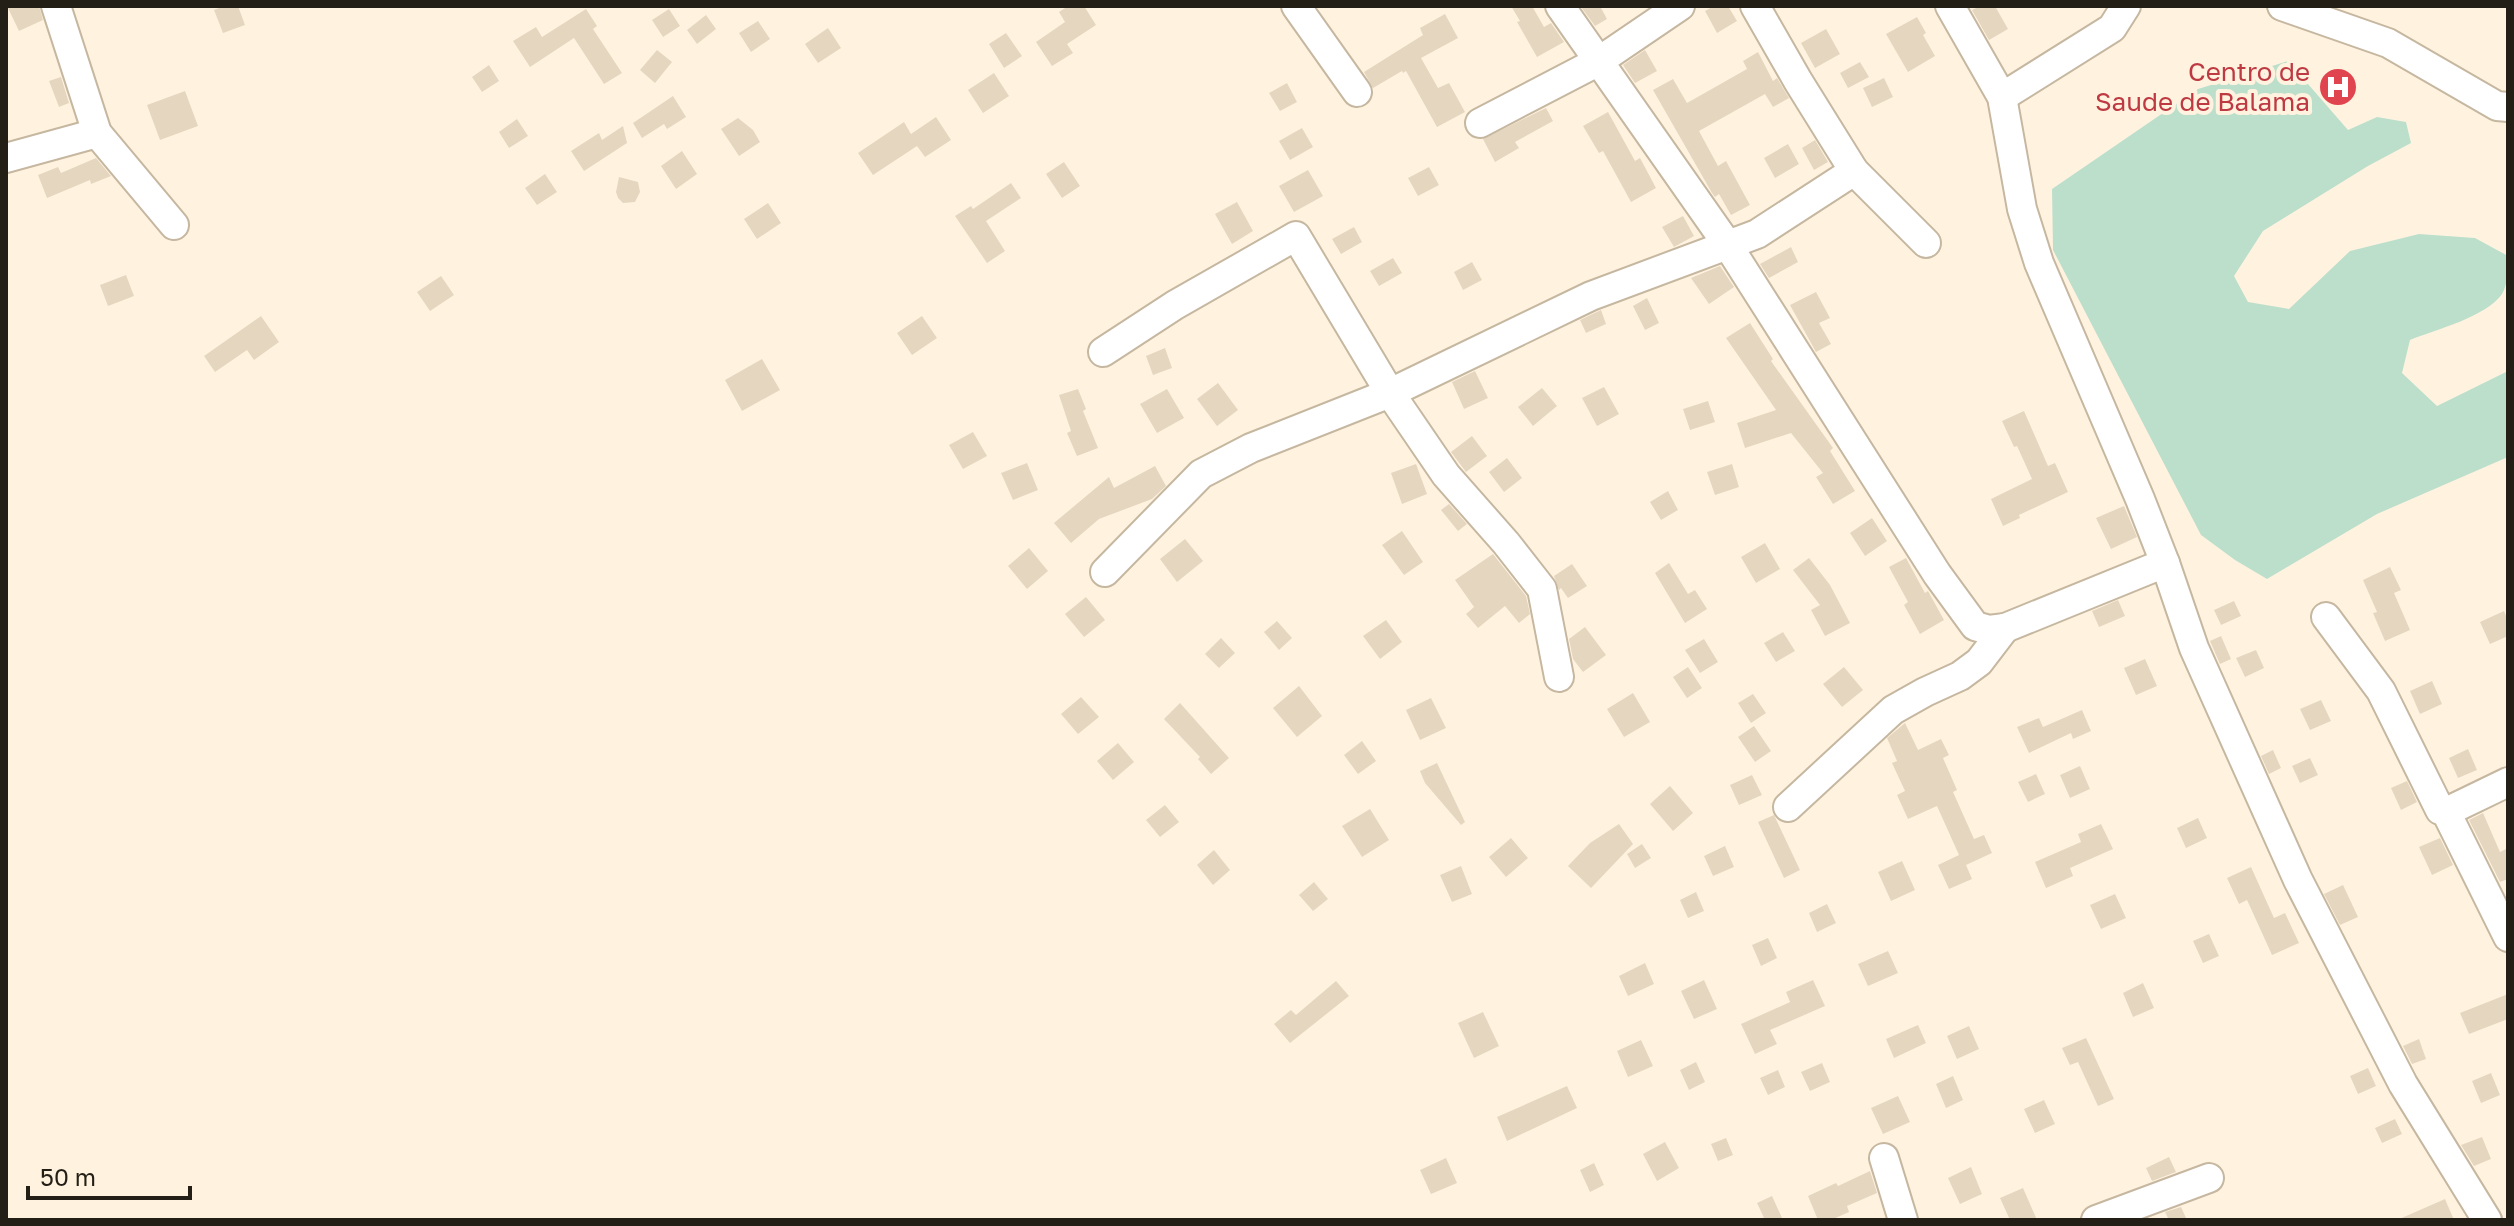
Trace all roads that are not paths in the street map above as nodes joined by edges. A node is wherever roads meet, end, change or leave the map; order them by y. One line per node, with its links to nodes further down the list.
1 (56, 6): 14 (street)
2 (1296, 6): 10 (street)
3 (1560, 6): 9 (street)
4 (1680, 6): 9 (street)
5 (1755, 6): 16 (street)
6 (1950, 6): 11 (street)
7 (2126, 6): 11 (street)
8 (2282, 6): 12 (street)
9 (1599, 61): 13 (street); 19 (street)
10 (1357, 92)
11 (2002, 97): 22 (street)
12 (2508, 107)
13 (1480, 123)
14 (97, 133): 15 (street); 17 (street)
15 (6, 158)
16 (1854, 171): 18 (street); 19 (street)
17 (174, 225)
18 (1926, 243)
19 (1727, 244): 21 (street); 25 (street)
20 (1103, 352): 21 (street)
21 (1390, 393): 23 (street); 26 (street)
22 (2165, 563): 25 (street); 35 (street)
23 (1105, 572)
24 (2326, 617): 29 (street)
25 (2005, 628): 28 (street)
26 (1559, 677)
27 (2508, 782): 29 (street)
28 (1788, 807)
29 (2446, 812): 30 (street)
30 (2508, 937)
31 (1884, 1158): 33 (street)
32 (2209, 1178): 34 (street)
33 (1903, 1220)
34 (2096, 1220)
35 (2487, 1220)

